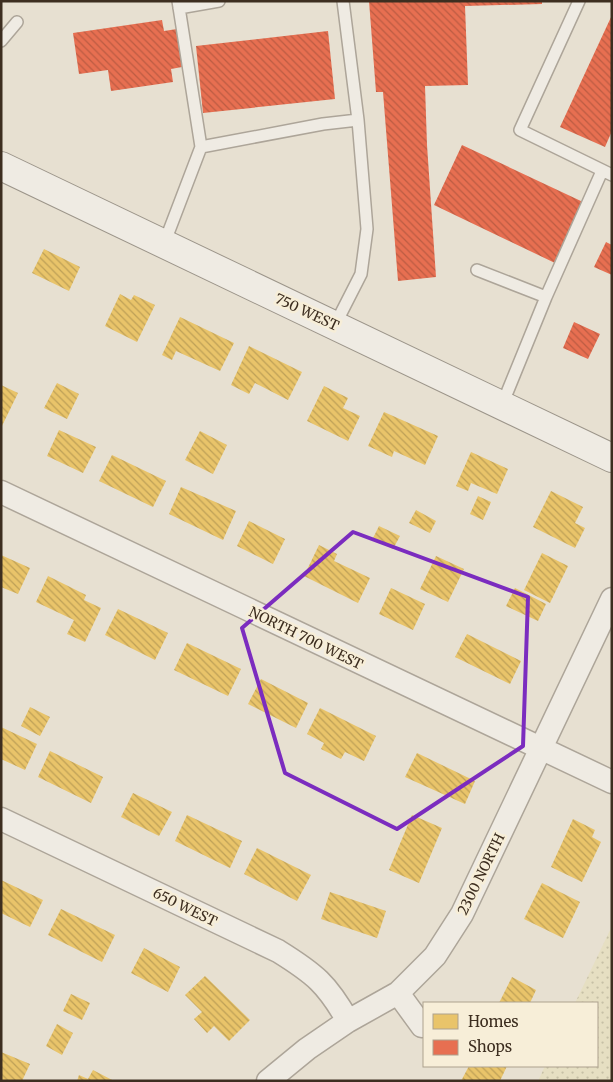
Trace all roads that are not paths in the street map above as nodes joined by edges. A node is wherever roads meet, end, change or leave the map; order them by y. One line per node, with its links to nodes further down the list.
1 (219, 1): 4 (lane)
2 (343, 1): 7 (lane)
3 (579, 1): 10 (lane)
4 (179, 5): 8 (lane)
5 (17, 22): 6 (lane)
6 (1, 41)
7 (358, 120): 8 (lane); 14 (lane)
8 (201, 146): 11 (lane)
9 (1, 166): 11 (street, 750 WEST)
10 (607, 173): 13 (lane)
11 (164, 244): 14 (street, 750 WEST)
12 (477, 270): 13 (lane)
13 (546, 297): 15 (lane)
14 (335, 325): 15 (street, 750 WEST)
15 (502, 405): 16 (street, 750 WEST)
16 (612, 458)
17 (1, 492): 19 (street, NORTH 700 WEST)
18 (612, 599): 19 (street, 2300 NORTH)
19 (540, 749): 20 (street, NORTH 700 WEST); 22 (street, 2300 NORTH)
20 (612, 782)
21 (1, 819): 23 (street, 650 WEST)
22 (398, 993): 23 (street, 2300 NORTH); 24 (street)
23 (348, 1021): 25 (street, 2300 NORTH)
24 (422, 1026)
25 (268, 1081)

